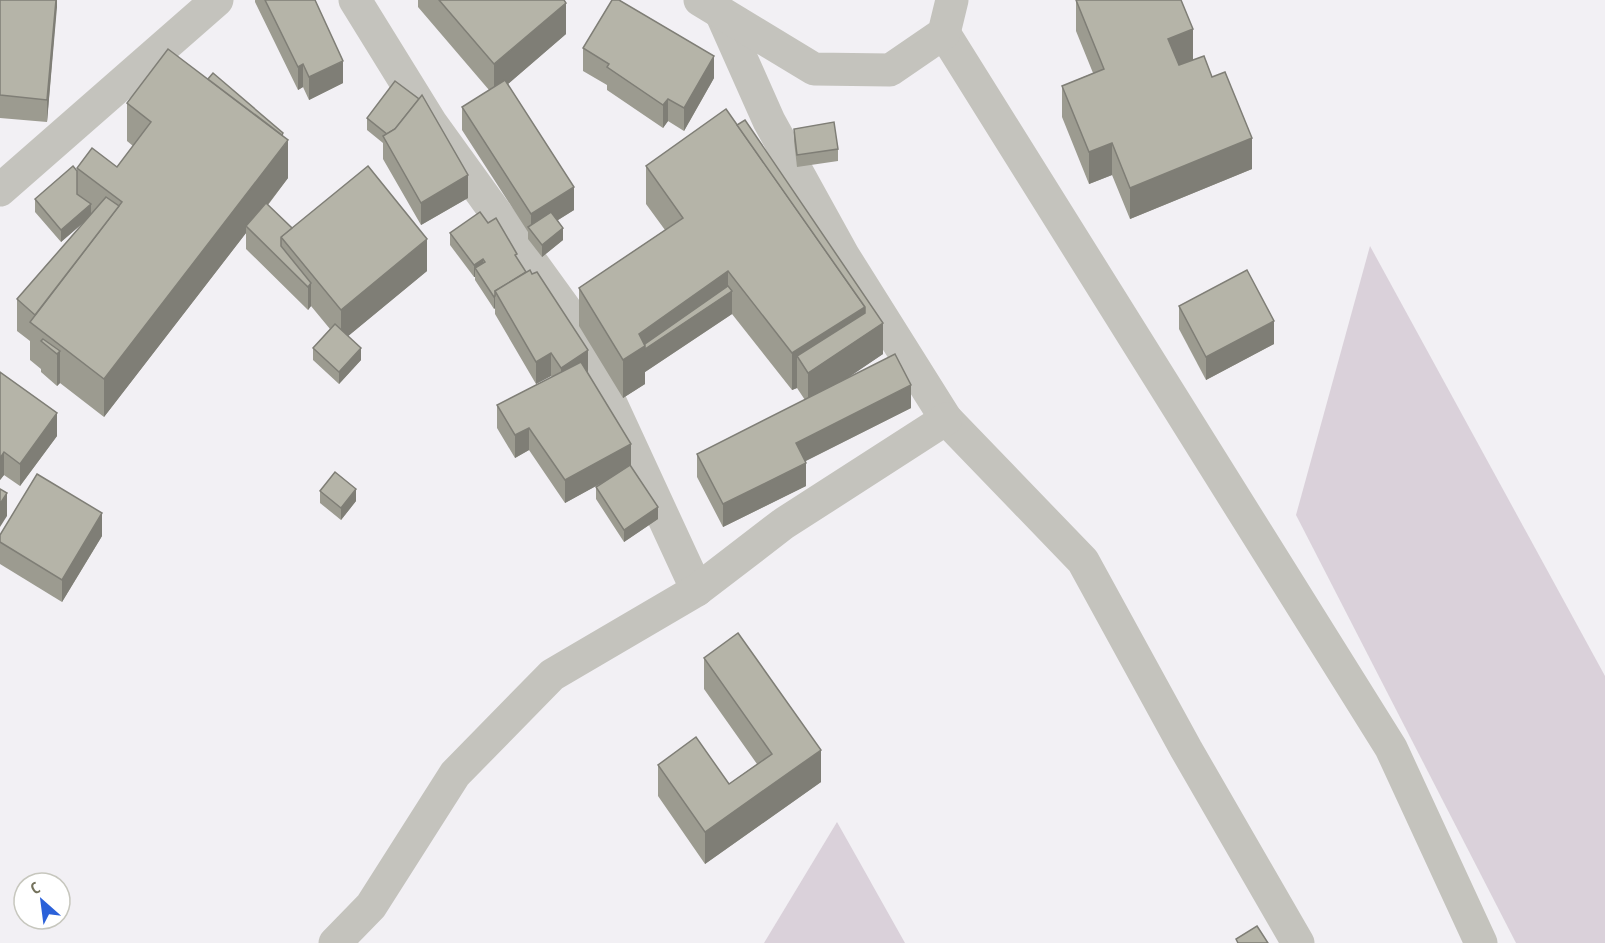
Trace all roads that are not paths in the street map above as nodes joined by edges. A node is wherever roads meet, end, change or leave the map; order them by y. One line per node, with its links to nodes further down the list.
1 (217, 0): 6 (street)
2 (356, 0): 8 (street)
3 (952, 0): 5 (street)
4 (711, 6): 5 (street); 7 (street)
5 (944, 33): 11 (street)
6 (2, 187)
7 (946, 419): 8 (street); 10 (street)
8 (697, 590): 9 (street)
9 (335, 943)
10 (1298, 943)
11 (1481, 943)

